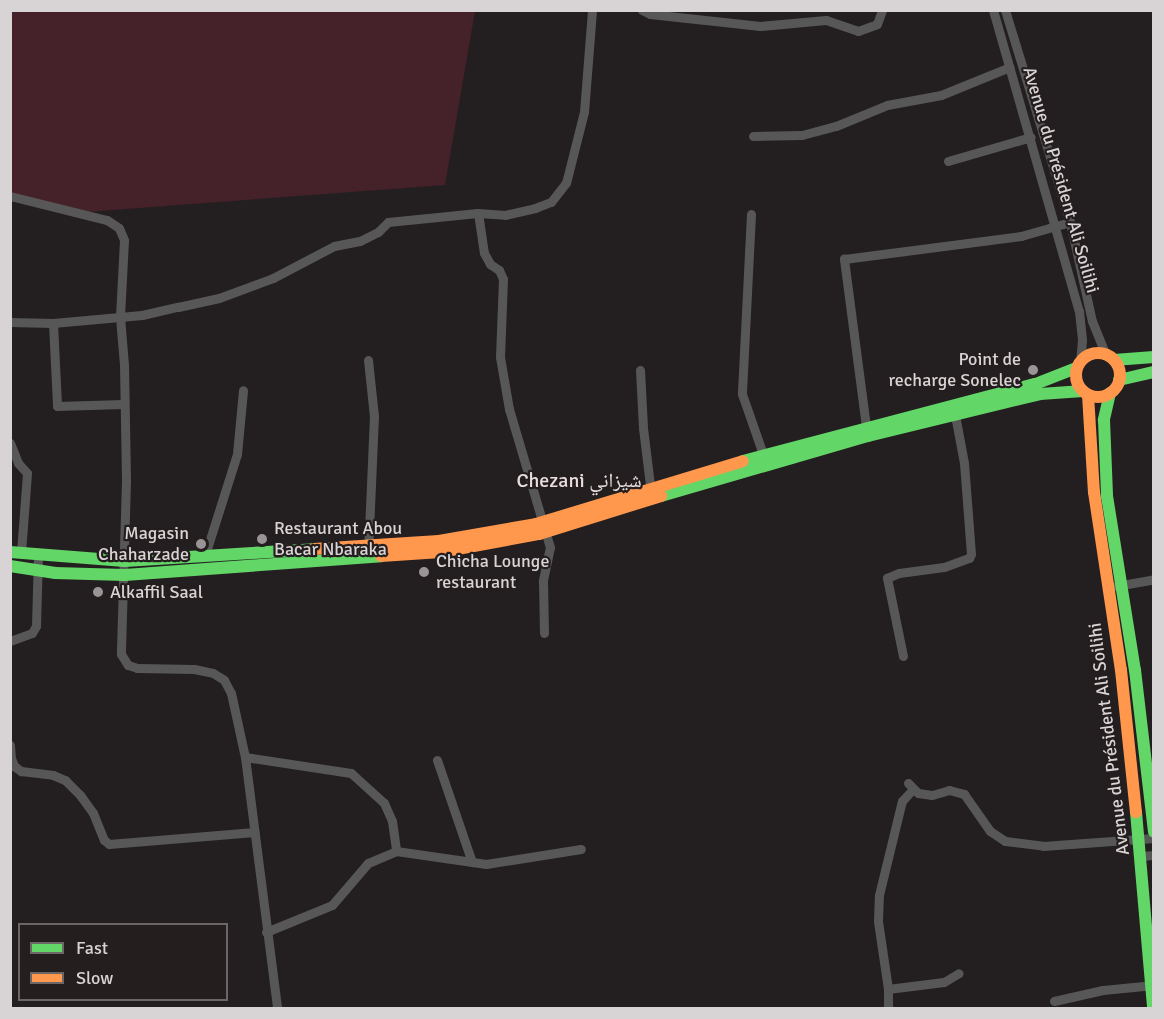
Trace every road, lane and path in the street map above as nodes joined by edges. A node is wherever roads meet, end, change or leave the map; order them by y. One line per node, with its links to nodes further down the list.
1 (592, 10): 11 (street)
2 (642, 10): 3 (street)
3 (882, 10)
4 (993, 10): 6 (street, Avenue du Président Ali Soilihi)
5 (1005, 10): 13 (street, Avenue du Président Ali Soilihi)
6 (1010, 67): 7 (street); 8 (street, Avenue du Président Ali Soilihi)
7 (753, 136)
8 (1031, 137): 9 (street); 14 (street, Avenue du Président Ali Soilihi)
9 (948, 161)
10 (10, 196): 15 (street)
11 (478, 213): 15 (street); 34 (street)
12 (751, 214): 32 (street)
13 (1070, 222): 14 (street); 18 (street, Avenue du Président Ali Soilihi)
14 (1057, 226): 21 (street, Avenue du Président Ali Soilihi); 30 (street)
15 (120, 316): 17 (street); 28 (street)
16 (10, 322): 17 (street)
17 (53, 323): 28 (street)
18 (1110, 357): 19 (main road); 21 (main road); 24 (main road)
19 (1154, 357)
20 (368, 360): 35 (street)
21 (1078, 365): 26 (main road); 30 (main road)
22 (640, 370): 33 (street)
23 (1154, 372): 24 (main road)
24 (1119, 380): 27 (main road)
25 (243, 390): 38 (street)
26 (1085, 393): 27 (main road); 29 (main road); 45 (main road, Avenue du Président Ali Soilihi)
27 (1110, 393): 44 (main road, Avenue du Président Ali Soilihi)
28 (123, 404): 39 (street)
29 (955, 415): 30 (main road); 48 (street)
30 (867, 432): 32 (main road)
31 (10, 442): 36 (street)
32 (765, 460): 33 (main road)
33 (651, 493): 34 (main road)
34 (545, 527): 35 (main road); 46 (street)
35 (368, 551): 38 (main road); 42 (main road)
36 (16, 552): 37 (main road)
37 (38, 555): 39 (main road); 41 (street)
38 (205, 555): 39 (main road)
39 (125, 561): 42 (street)
40 (10, 566): 41 (main road)
41 (37, 570): 42 (main road); 47 (street)
42 (125, 575): 50 (street)
43 (1154, 579): 44 (street)
44 (1122, 585): 45 (street); 53 (main road, Avenue du Président Ali Soilihi)
45 (1108, 588): 54 (main road, Avenue du Président Ali Soilihi)
46 (544, 633)
47 (10, 641)
48 (903, 656)
49 (10, 745): 52 (street)
50 (244, 757): 52 (street); 57 (street)
51 (437, 760): 59 (street)
52 (255, 832): 61 (street)
53 (1154, 832)
54 (1139, 838): 55 (street); 58 (main road, Avenue du Président Ali Soilihi); 64 (street)
55 (1154, 838)
56 (581, 849): 59 (street)
57 (396, 851): 59 (street); 61 (street)
58 (1147, 856): 60 (main road, Avenue du Président Ali Soilihi)
59 (472, 862)
60 (1150, 919): 63 (main road, Avenue du Président Ali Soilihi)
61 (266, 932): 66 (street)
62 (959, 973): 64 (street)
63 (1153, 986): 65 (street); 68 (main road, Avenue du Président Ali Soilihi)
64 (888, 989): 67 (street)
65 (1054, 1001)
66 (277, 1008)
67 (888, 1008)
68 (1153, 1008)

